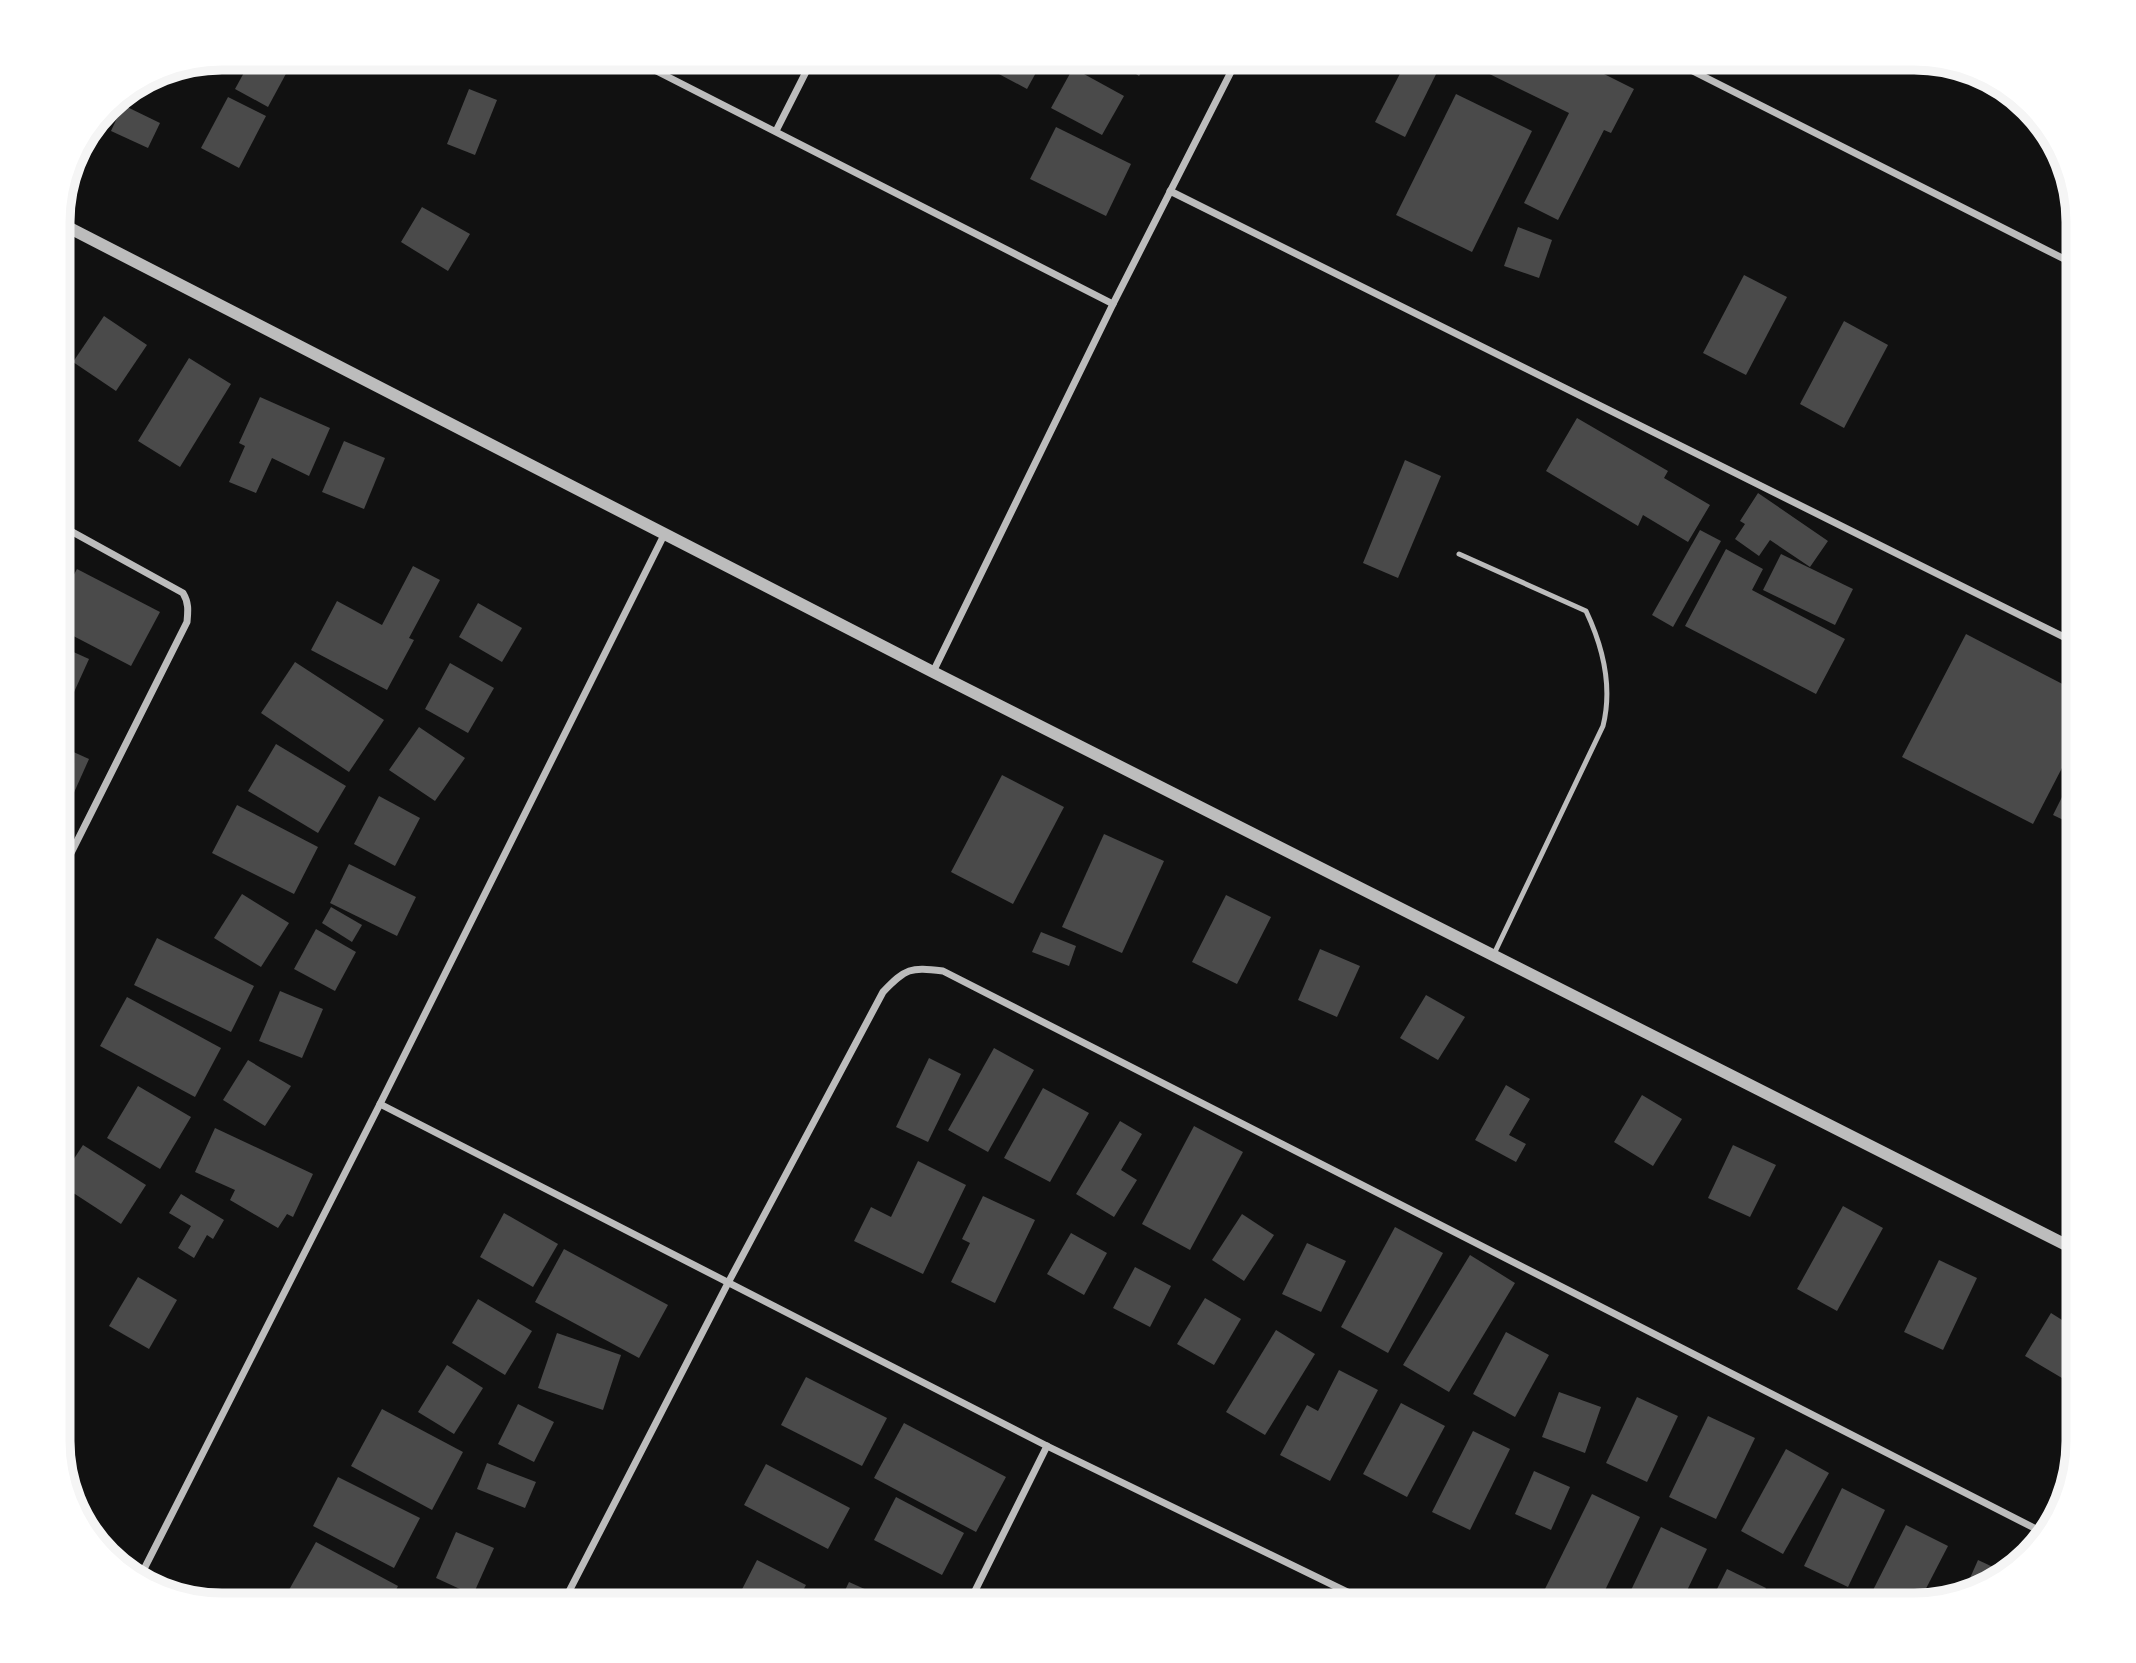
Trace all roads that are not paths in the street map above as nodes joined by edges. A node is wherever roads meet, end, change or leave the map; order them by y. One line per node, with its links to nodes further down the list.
1 (655, 70): 5 (street)
2 (807, 70): 5 (street)
3 (1232, 70): 6 (street)
4 (1691, 70): 8 (street)
5 (776, 131): 9 (street)
6 (1170, 191): 9 (street); 13 (street)
7 (70, 228): 11 (street)
8 (2066, 260)
9 (1113, 304): 14 (street)
10 (70, 531): 15 (street)
11 (665, 533): 14 (street); 17 (street)
12 (1459, 554): 16 (lane)
13 (2066, 638)
14 (933, 672): 16 (street)
15 (70, 855)
16 (1493, 956): 18 (street)
17 (380, 1104): 19 (street); 22 (street)
18 (2066, 1245)
19 (728, 1283): 20 (street); 21 (street); 23 (street)
20 (1047, 1447): 24 (street); 25 (street)
21 (2038, 1529)
22 (143, 1571)
23 (568, 1593)
24 (974, 1593)
25 (1349, 1593)

